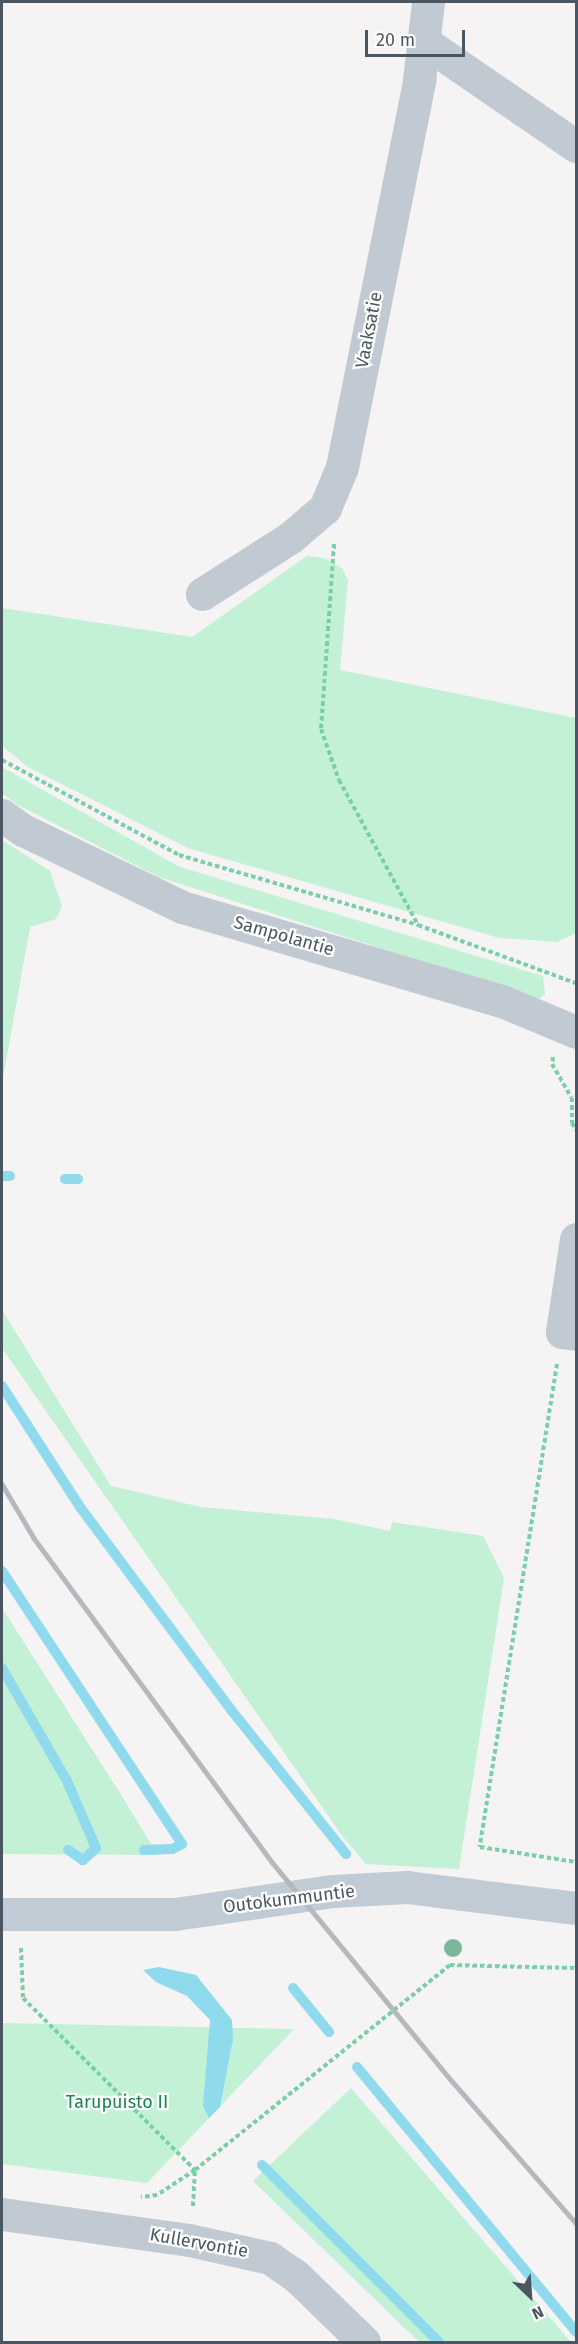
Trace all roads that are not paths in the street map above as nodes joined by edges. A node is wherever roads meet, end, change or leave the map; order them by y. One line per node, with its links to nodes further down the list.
1 (428, 2): 2 (street, Vaaksatie)
2 (423, 41): 3 (street); 4 (street, Vaaksatie)
3 (576, 146)
4 (202, 594)
5 (2, 815): 6 (street, Sampolantie)
6 (576, 1032)
7 (576, 1239): 8 (street)
8 (569, 1333)
9 (576, 1908): 10 (main road, Outokummuntie)
10 (10, 1913)
11 (2, 2214): 12 (street, Kullervontie)
12 (364, 2343)

